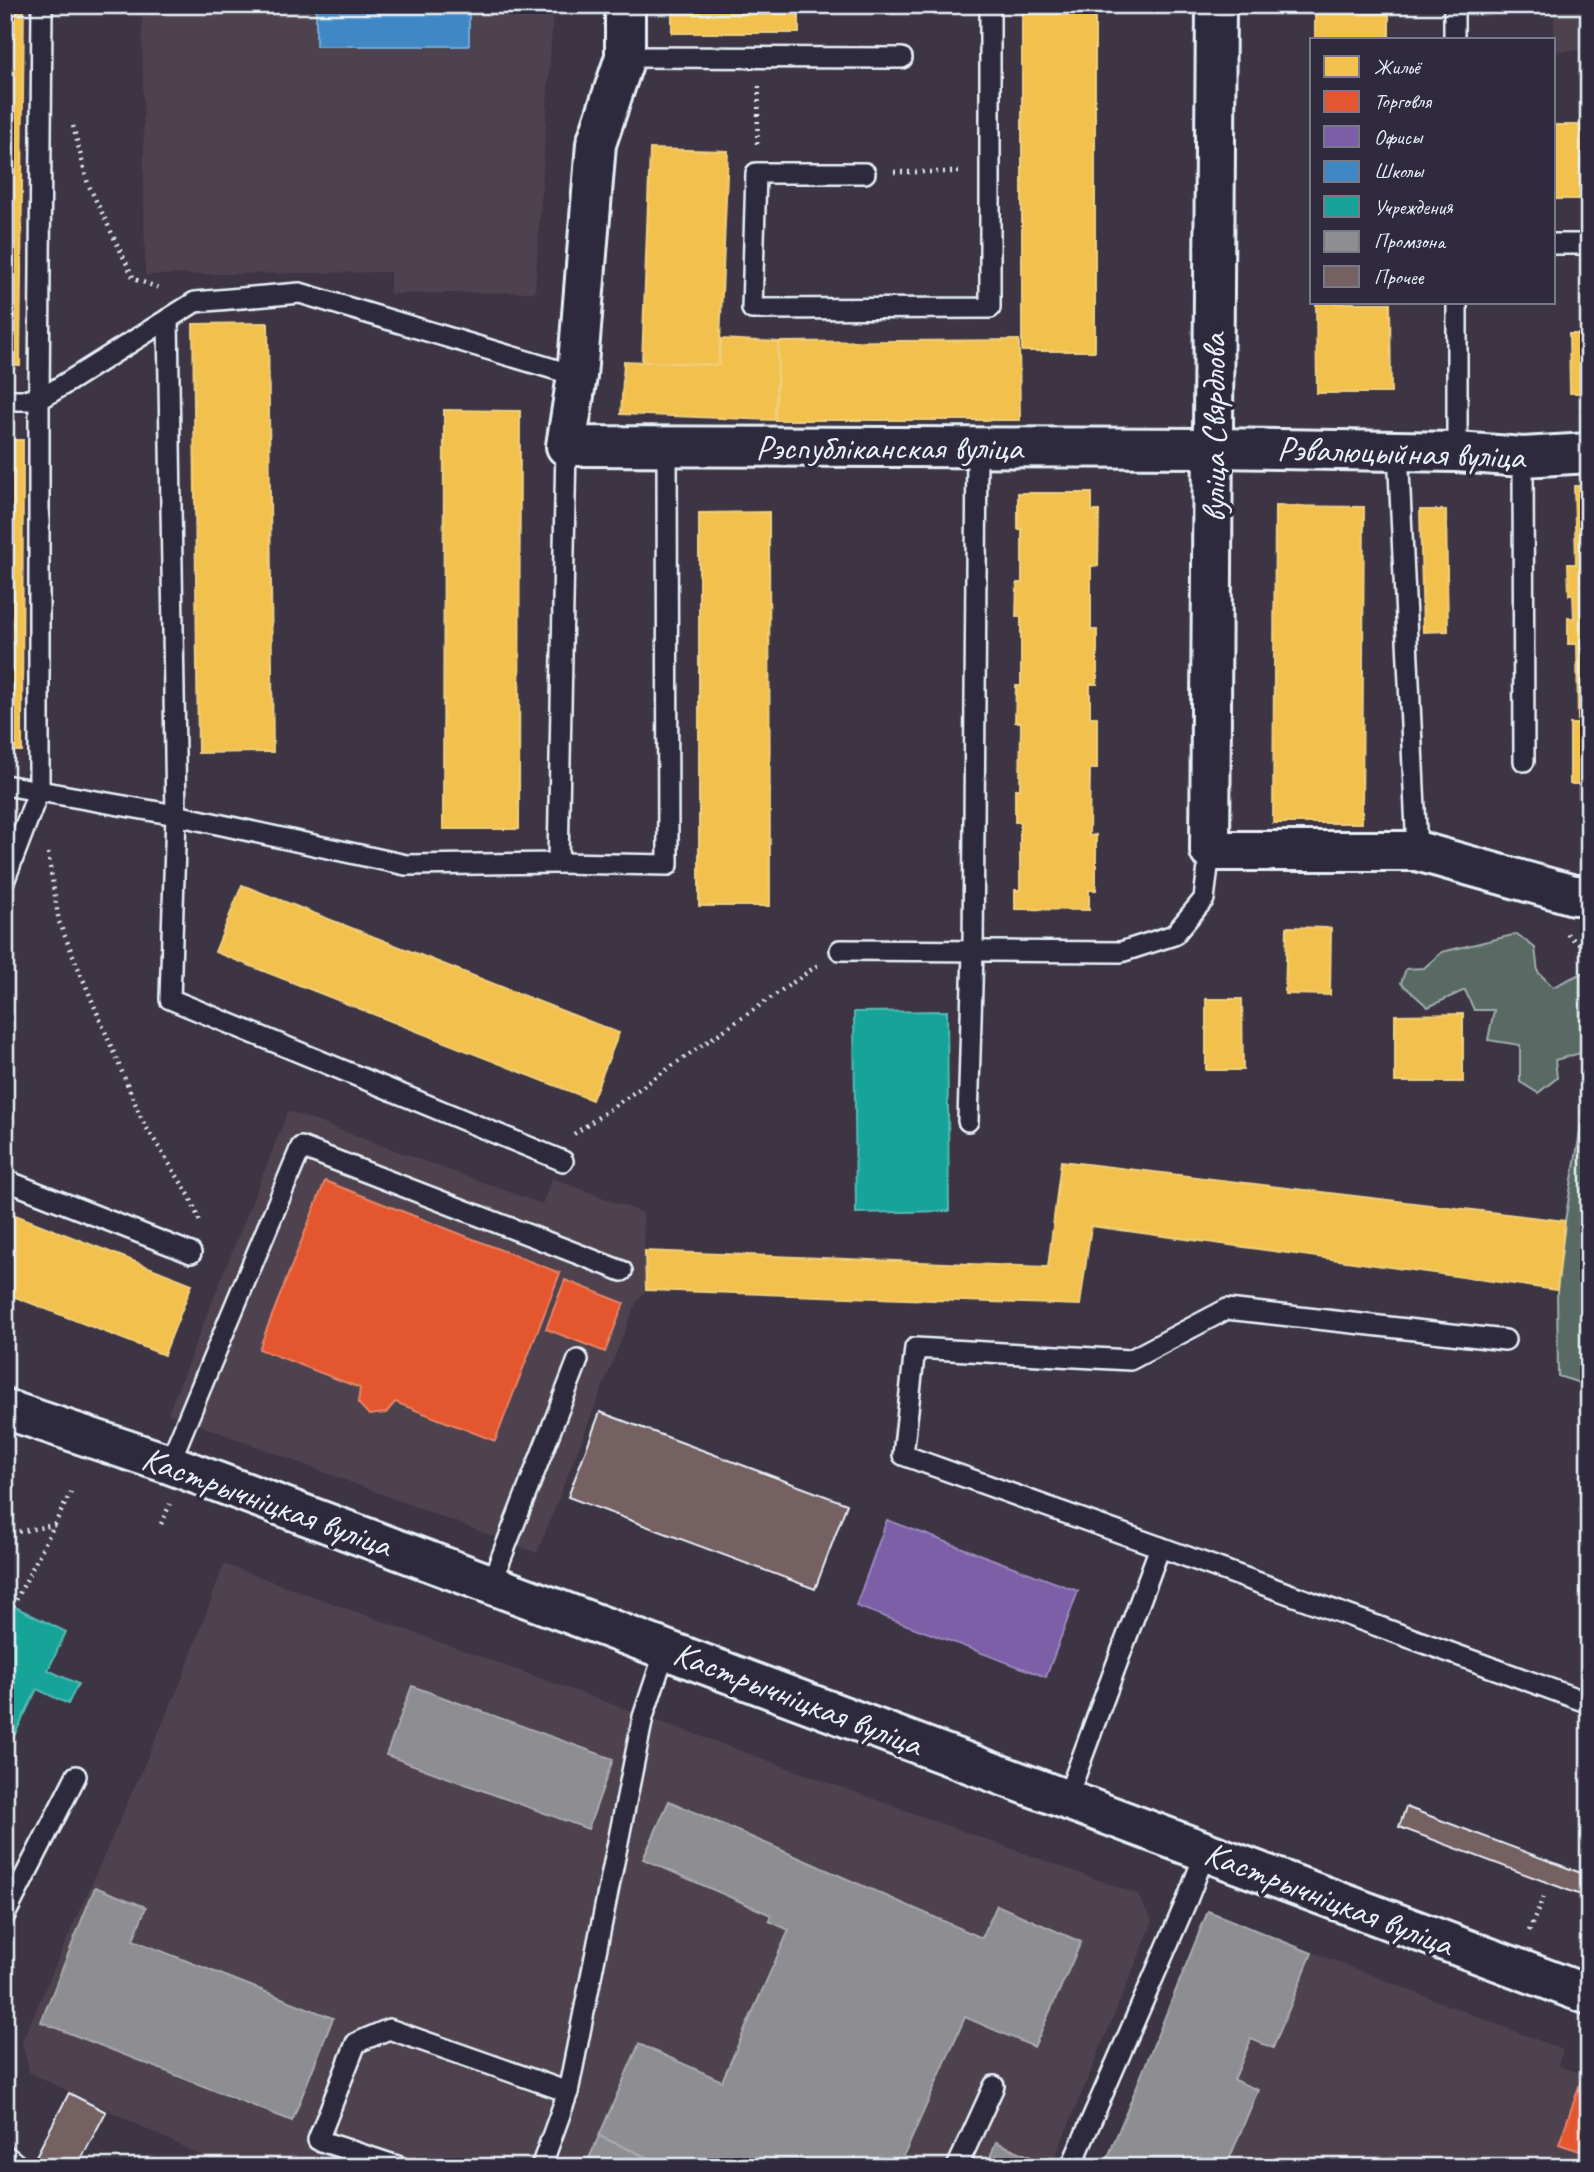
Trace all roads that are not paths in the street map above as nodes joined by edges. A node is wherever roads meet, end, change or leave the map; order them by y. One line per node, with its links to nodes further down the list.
1 (42, 5): 16 (lane)
2 (625, 5): 7 (street)
3 (990, 5): 9 (lane)
4 (1216, 5): 20 (street, вуліца Свярдлова)
5 (1454, 5): 6 (lane)
6 (1454, 38)
7 (625, 57): 8 (lane); 14 (street)
8 (902, 58)
9 (865, 173)
10 (1556, 244): 11 (lane)
11 (1589, 244)
12 (1457, 304): 22 (lane)
13 (169, 319): 14 (lane); 16 (lane); 28 (lane)
14 (577, 376): 17 (street)
15 (5, 400): 16 (lane)
16 (39, 400): 27 (lane)
17 (566, 446): 18 (street, Рэспубліканская вуліца); 31 (lane)
18 (667, 446): 19 (street, Рэспубліканская вуліца); 31 (lane)
19 (977, 447): 20 (street, Рэспубліканская вуліца); 35 (lane)
20 (1212, 448): 21 (street, Рэвалюцыйная вуліца); 29 (street, вуліца Свярдлова)
21 (1398, 450): 22 (street, Рэвалюцыйная вуліца); 30 (lane)
22 (1457, 452): 24 (street, Рэвалюцыйная вуліца)
23 (1589, 453): 24 (street, Рэвалюцыйная вуліца)
24 (1523, 457): 25 (lane)
25 (1524, 761)
26 (5, 785): 27 (lane)
27 (39, 790): 28 (lane); 32 (lane)
28 (176, 816): 31 (lane); 37 (lane)
29 (1210, 851): 30 (street); 35 (lane)
30 (1417, 851): 33 (street)
31 (558, 863)
32 (5, 879)
33 (1589, 895)
34 (840, 950): 35 (lane)
35 (974, 951): 36 (lane)
36 (968, 1121)
37 (563, 1151)
38 (5, 1180): 39 (lane)
39 (191, 1253)
40 (622, 1271): 44 (lane)
41 (1506, 1340): 45 (lane)
42 (578, 1360): 46 (lane)
43 (5, 1409): 44 (street, Кастрычніцкая вуліца)
44 (169, 1464): 46 (street, Кастрычніцкая вуліца)
45 (1160, 1548): 48 (lane); 50 (lane)
46 (491, 1584): 47 (street, Кастрычніцкая вуліца)
47 (666, 1648): 50 (street, Кастрычніцкая вуліца); 55 (lane)
48 (1589, 1703)
49 (76, 1776): 52 (lane)
50 (1067, 1798): 51 (street, Кастрычніцкая вуліца)
51 (1206, 1851): 53 (street, Кастрычніцкая вуліца); 61 (lane)
52 (5, 1915)
53 (1589, 1995)
54 (994, 2086): 60 (lane)
55 (568, 2092): 58 (lane); 59 (lane)
56 (5, 2155): 57 (lane)
57 (20, 2167)
58 (400, 2167)
59 (541, 2167)
60 (957, 2167)
61 (1071, 2167)

